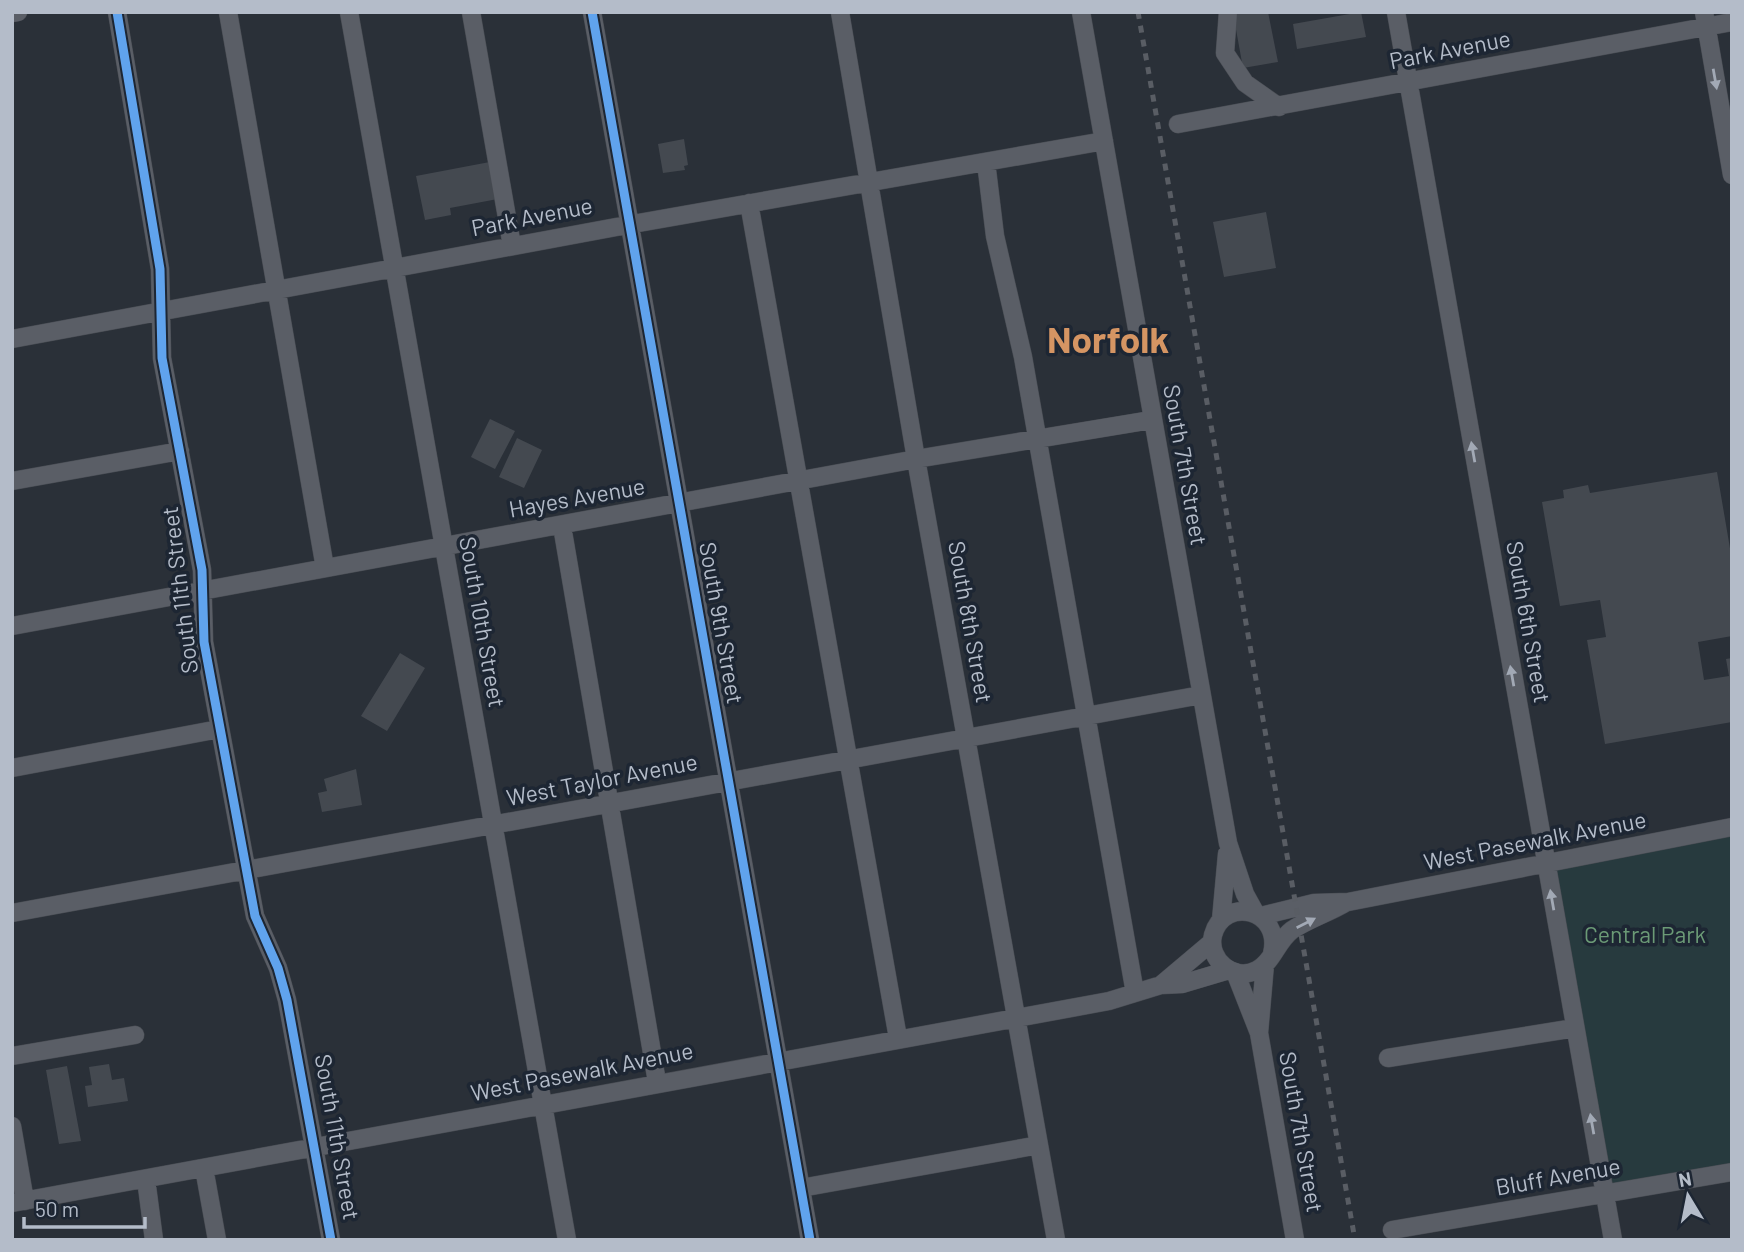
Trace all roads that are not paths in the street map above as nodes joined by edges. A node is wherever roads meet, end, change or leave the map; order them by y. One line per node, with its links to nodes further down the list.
1 (18, 12): 11 (street)
2 (117, 12): 26 (street, South 11th Street)
3 (228, 12): 25 (street)
4 (349, 12): 24 (street, South 10th Street)
5 (471, 12): 23 (street)
6 (592, 12): 22 (street, South 9th Street)
7 (840, 12): 20 (street, South 8th Street)
8 (1081, 12): 17 (street, South 7th Street)
9 (1228, 12): 15 (street)
10 (1396, 12): 14 (street, South 6th Street)
11 (12, 13)
12 (1705, 19): 13 (street, Park Avenue); 14 (street, Park Avenue); 19 (street, one-way to 19)
13 (1732, 22)
14 (1408, 82): 15 (street, Park Avenue); 51 (street, South 6th Street, one-way to 14)
15 (1279, 107): 16 (street, Park Avenue)
16 (1178, 124)
17 (1104, 141): 18 (street, Park Avenue); 28 (street, South 7th Street)
18 (986, 162): 20 (street, Park Avenue); 29 (street)
19 (1732, 175)
20 (870, 182): 21 (street, Park Avenue); 31 (street, South 8th Street)
21 (749, 203): 22 (street, Park Avenue); 33 (street)
22 (627, 225): 23 (street, Park Avenue); 34 (street, South 9th Street)
23 (512, 246): 24 (street, Park Avenue)
24 (393, 269): 25 (street, Park Avenue); 36 (street, South 10th Street)
25 (278, 290): 26 (street, Park Avenue); 37 (street)
26 (162, 311): 27 (street, Park Avenue); 30 (street, South 11th Street)
27 (12, 339)
28 (1151, 420): 29 (street, Hayes Avenue); 40 (street, South 7th Street)
29 (1036, 440): 31 (street, Hayes Avenue); 41 (street)
30 (180, 451): 32 (street); 38 (street, South 11th Street)
31 (916, 459): 33 (street, Hayes Avenue); 43 (street, South 8th Street)
32 (12, 481)
33 (799, 482): 34 (street, Hayes Avenue); 44 (street)
34 (681, 504): 35 (street, Hayes Avenue); 46 (street, South 9th Street)
35 (562, 526): 36 (street, Hayes Avenue); 47 (street)
36 (443, 545): 37 (street, Hayes Avenue); 48 (street, South 10th Street)
37 (325, 568): 38 (street, Hayes Avenue)
38 (204, 591): 39 (street, Hayes Avenue); 42 (street, South 11th Street)
39 (12, 626)
40 (1200, 695): 41 (street, West Taylor Avenue); 50 (street, South 7th Street)
41 (1085, 716): 43 (street, West Taylor Avenue); 61 (street)
42 (219, 729): 45 (street); 52 (street, South 11th Street)
43 (966, 738): 44 (street, West Taylor Avenue); 62 (street, South 8th Street)
44 (846, 760): 46 (street, West Taylor Avenue); 66 (street)
45 (12, 768)
46 (728, 780): 47 (street, West Taylor Avenue); 69 (street, South 9th Street)
47 (607, 803): 48 (street, West Taylor Avenue); 70 (street)
48 (495, 825): 52 (street, West Taylor Avenue); 71 (street, South 10th Street)
49 (1732, 827): 51 (street, West Pasewalk Avenue)
50 (1228, 843): 55 (street, South 7th Street); 56 (street, South 7th Street)
51 (1545, 864): 53 (street, West Pasewalk Avenue); 63 (street, South 6th Street, one-way to 51)
52 (246, 869): 54 (street, West Taylor Avenue); 74 (street, South 11th Street)
53 (1348, 902): 55 (street, West Pasewalk Avenue); 58 (street, West Pasewalk Avenue, one-way to 53)
54 (12, 913)
55 (1258, 915): 56 (street); 58 (street)
56 (1222, 920): 57 (street)
57 (1212, 942): 59 (street); 60 (street, West Pasewalk Avenue)
58 (1269, 959): 59 (street); 64 (street, South 7th Street)
59 (1232, 971): 60 (street, West Pasewalk Avenue); 64 (street, South 7th Street)
60 (1161, 985): 61 (street, West Pasewalk Avenue)
61 (1135, 993): 62 (street, West Pasewalk Avenue)
62 (1017, 1016): 66 (street, West Pasewalk Avenue); 73 (street, South 8th Street)
63 (1575, 1028): 68 (street); 79 (street, South 6th Street, one-way to 63)
64 (1259, 1033): 88 (street, South 7th Street)
65 (135, 1035): 67 (street)
66 (898, 1038): 69 (street, West Pasewalk Avenue)
67 (12, 1056)
68 (1388, 1058)
69 (777, 1060): 70 (street, West Pasewalk Avenue); 78 (street, South 9th Street)
70 (657, 1082): 71 (street, West Pasewalk Avenue)
71 (544, 1104): 74 (street, West Pasewalk Avenue); 85 (street, South 10th Street)
72 (12, 1126): 80 (street)
73 (1039, 1145): 78 (street); 87 (street, South 8th Street)
74 (314, 1146): 75 (street, West Pasewalk Avenue); 84 (street, South 11th Street)
75 (204, 1168): 77 (street, West Pasewalk Avenue); 83 (street)
76 (1732, 1172): 79 (street, Bluff Avenue)
77 (146, 1180): 80 (street, West Pasewalk Avenue); 82 (street)
78 (801, 1188): 86 (street, South 9th Street)
79 (1605, 1194): 81 (street, Bluff Avenue); 89 (street, South 6th Street)
80 (19, 1202)
81 (1392, 1230)
82 (153, 1240)
83 (217, 1240)
84 (331, 1240)
85 (567, 1240)
86 (810, 1240)
87 (1056, 1240)
88 (1295, 1240)
89 (1613, 1240)

